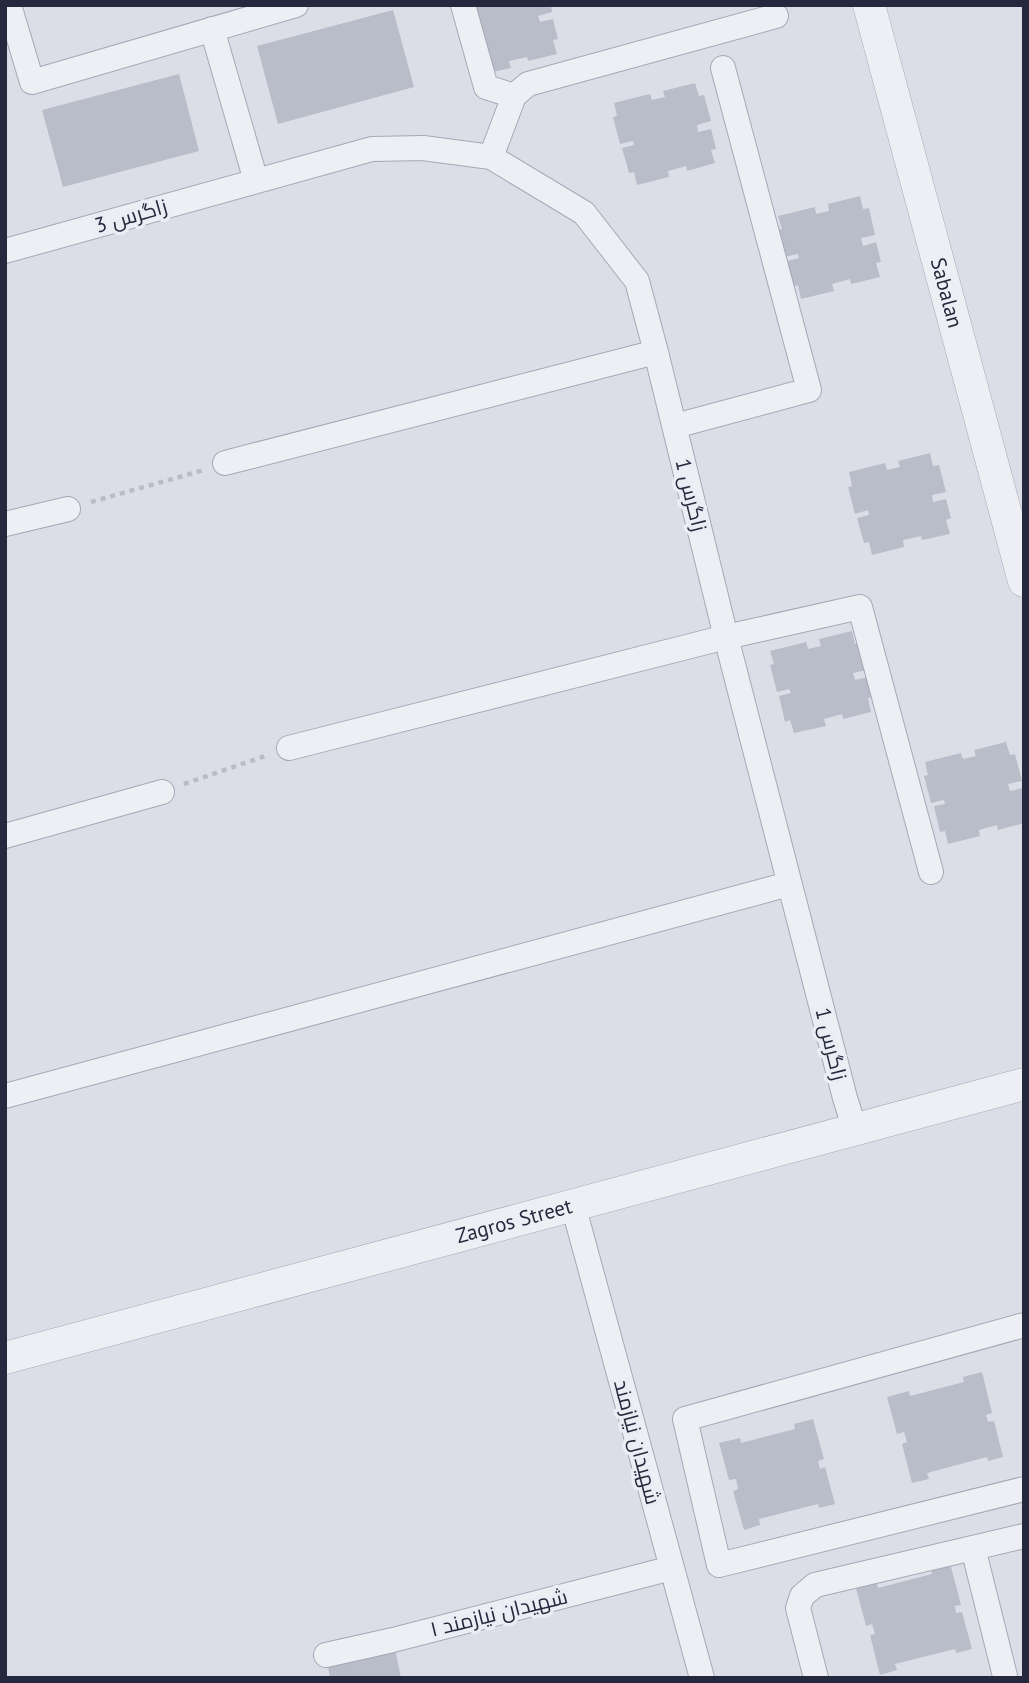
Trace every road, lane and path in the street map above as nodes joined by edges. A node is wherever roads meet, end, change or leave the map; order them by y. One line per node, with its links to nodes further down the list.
1 (9, 5): 6 (street)
2 (296, 5): 6 (street)
3 (463, 5): 8 (street)
4 (869, 5): 17 (street, Sabalan)
5 (776, 16): 8 (street)
6 (212, 29): 10 (street)
7 (723, 68): 13 (street)
8 (514, 96): 9 (street)
9 (491, 157): 10 (street, زاگرس 1); 12 (street, زاگرس 1)
10 (256, 181): 11 (street, زاگرس 3)
11 (5, 251)
12 (656, 352): 13 (street, زاگرس 1); 14 (street)
13 (674, 426): 18 (street, زاگرس 1)
14 (225, 464): 15 (path)
15 (68, 509): 16 (street)
16 (5, 524)
17 (1024, 581)
18 (726, 637): 19 (street); 22 (street); 23 (street, زاگرس 1)
19 (289, 748): 20 (path)
20 (162, 792): 21 (street)
21 (5, 836)
22 (931, 872)
23 (789, 884): 25 (street); 26 (street, زاگرس 1)
24 (1024, 1084): 26 (street, Zagros Street)
25 (5, 1096)
26 (855, 1130): 27 (street, Zagros Street)
27 (573, 1205): 29 (street, Zagros Street); 33 (street, شهیدان نیازمند)
28 (1024, 1325): 30 (street)
29 (5, 1358)
30 (1024, 1489)
31 (1024, 1536): 32 (street)
32 (973, 1548): 35 (street); 37 (street)
33 (672, 1568): 34 (street, شهیدان نیازمند ۱); 36 (street, شهیدان نیازمند)
34 (326, 1655)
35 (1008, 1675)
36 (702, 1678)
37 (816, 1678)

